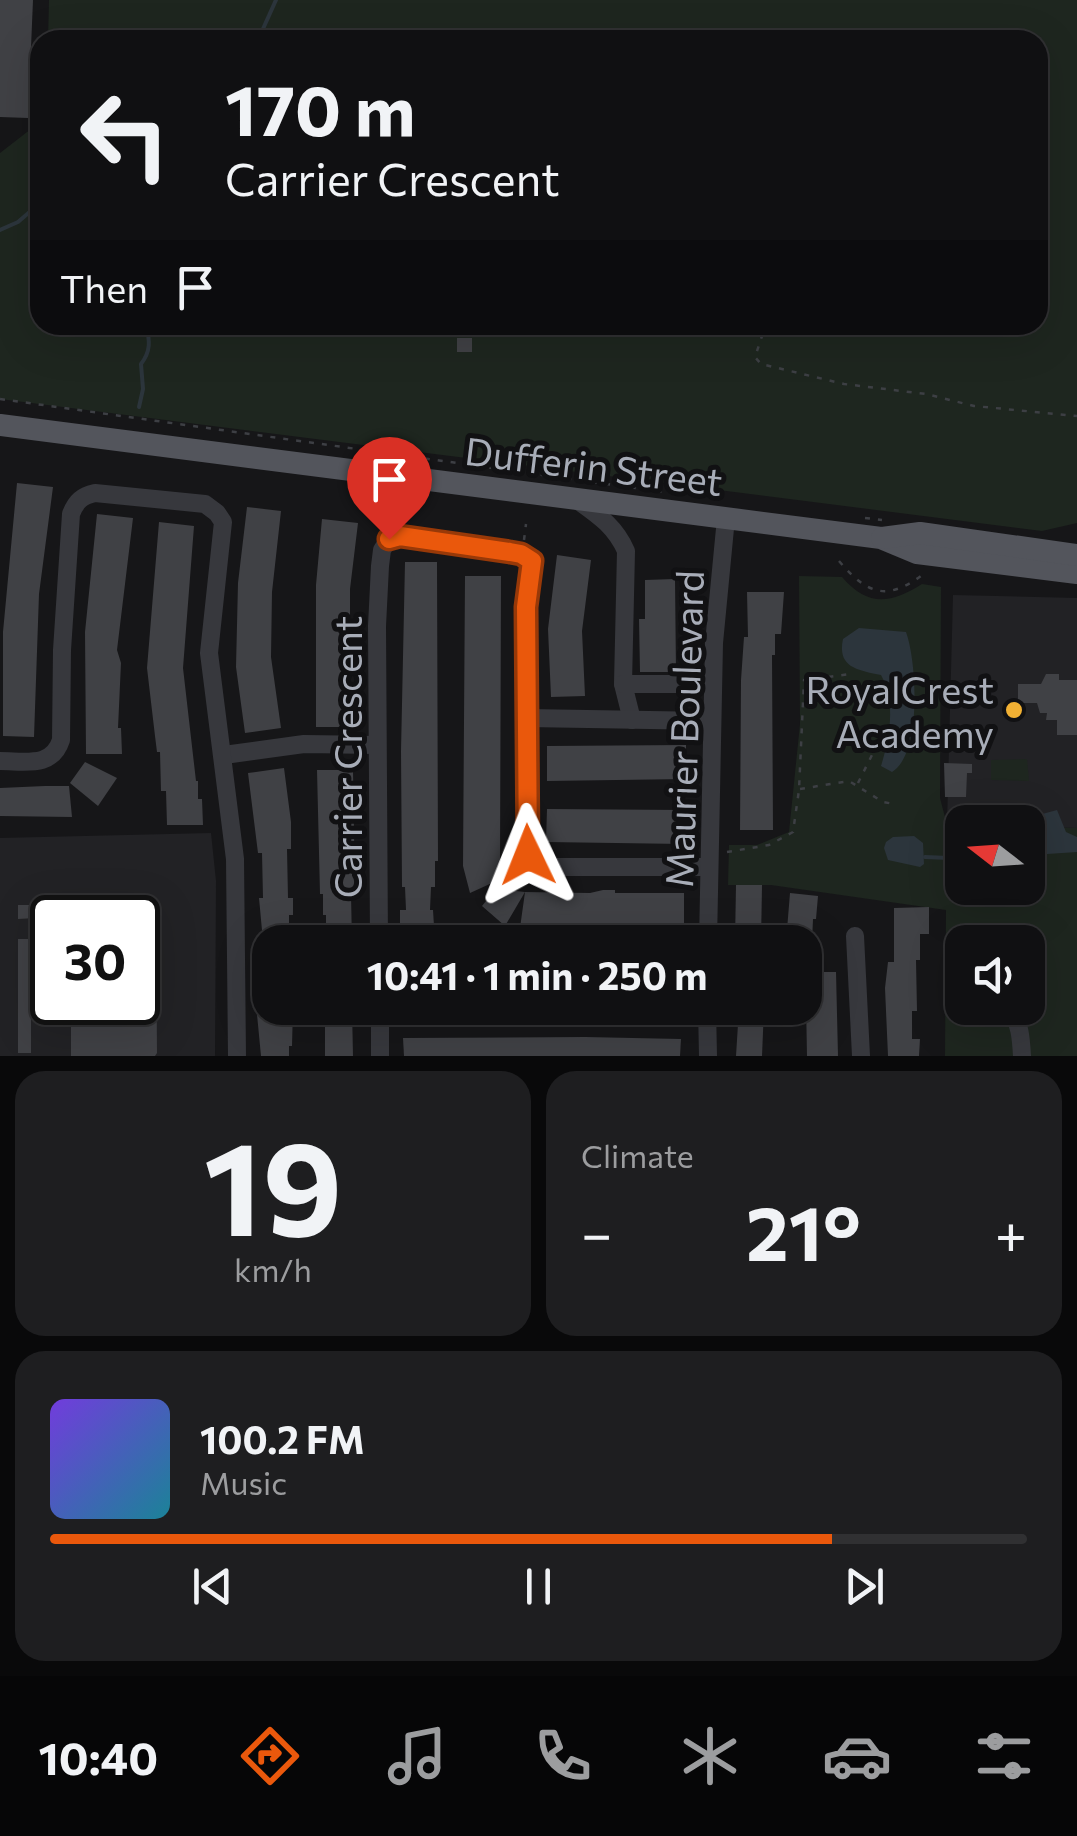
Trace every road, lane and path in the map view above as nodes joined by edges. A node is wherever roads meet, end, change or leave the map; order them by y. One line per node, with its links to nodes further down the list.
1 (762, 335): 3 (path)
2 (0, 399): 5 (path)
3 (1077, 416)
4 (0, 425): 6 (main road, Dufferin Street)
5 (674, 493)
6 (572, 497): 8 (main road, Dufferin Street); 17 (street)
7 (862, 517): 10 (path)
8 (726, 518): 10 (main road, Dufferin Street); 21 (street, Maurier Boulevard)
9 (526, 524): 11 (path)
10 (882, 529): 12 (main road, Dufferin Street); 15 (main road, Dufferin Street)
11 (523, 546)
12 (1077, 554)
13 (839, 560): 14 (path)
14 (928, 570)
15 (1077, 573)
16 (850, 674): 27 (path)
17 (623, 684): 18 (street); 20 (street)
18 (678, 684)
19 (527, 718): 20 (street); 22 (street, Carrier Crescent); 30 (street, Carrier Crescent)
20 (632, 720): 21 (street)
21 (710, 721): 30 (street, Maurier Boulevard)
22 (378, 745): 24 (street); 31 (street, Carrier Crescent)
23 (873, 753): 26 (path)
24 (224, 754): 25 (street); 37 (street)
25 (0, 761)
26 (857, 784): 27 (path); 28 (path)
27 (799, 790): 29 (path)
28 (894, 804)
29 (727, 852)
30 (708, 867): 32 (street, Maurier Boulevard)
31 (380, 925)
32 (708, 925)
33 (855, 936): 40 (street)
34 (380, 1025): 38 (street)
35 (707, 1025): 39 (street)
36 (1018, 1025): 41 (street)
37 (237, 1056)
38 (380, 1056)
39 (708, 1056)
40 (861, 1056)
41 (1022, 1056)

